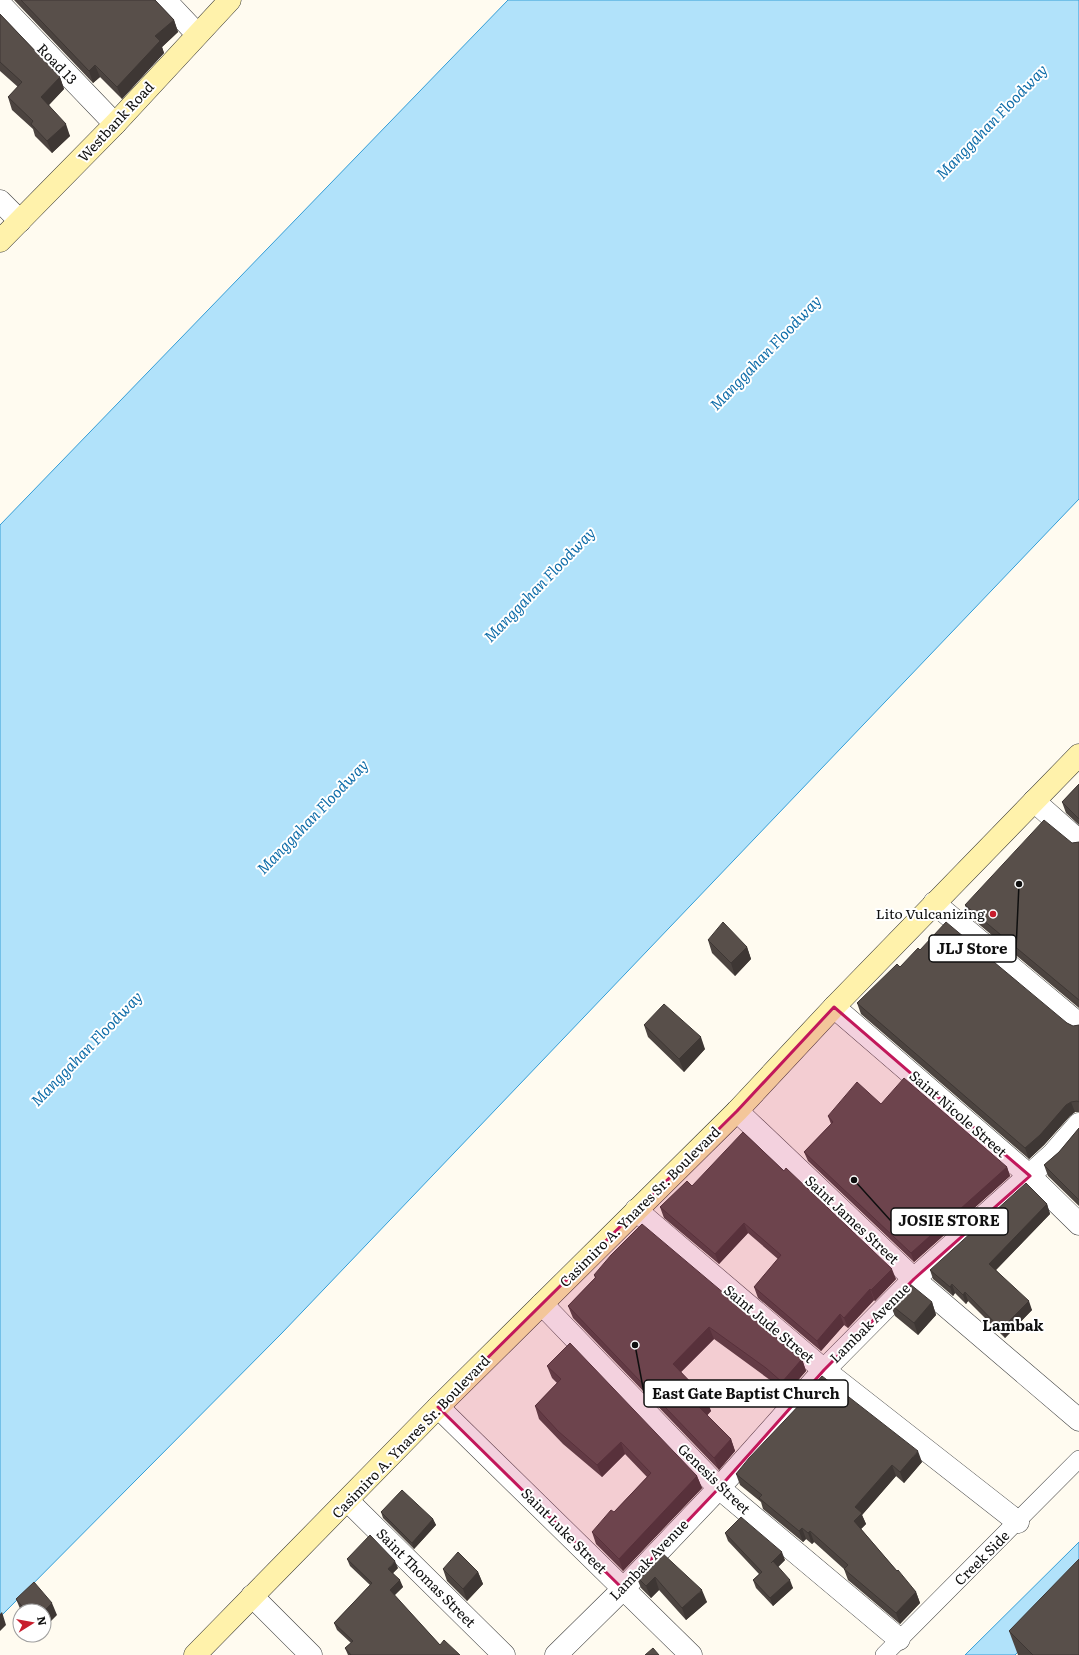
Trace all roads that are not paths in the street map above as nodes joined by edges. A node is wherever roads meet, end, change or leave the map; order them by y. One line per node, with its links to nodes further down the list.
1 (165, 0): 4 (street)
2 (230, 0): 4 (main road, Westbank Road)
3 (0, 4): 5 (street, Road 13)
4 (197, 34): 5 (main road, Westbank Road)
5 (115, 124): 7 (main road, Westbank Road)
6 (0, 201): 7 (street)
7 (20, 221): 8 (main road, Westbank Road)
8 (0, 241)
9 (1079, 755): 10 (main road, Casimiro A. Ynares Sr. Boulevard)
10 (1034, 801): 11 (street); 12 (main road, Casimiro A. Ynares Sr. Boulevard)
11 (1079, 841)
12 (934, 903): 13 (main road, Casimiro A. Ynares Sr. Boulevard); 14 (street)
13 (834, 1007): 15 (main road, Casimiro A. Ynares Sr. Boulevard); 17 (street, Saint Nicole Street)
14 (1079, 1024)
15 (737, 1111): 18 (main road, Casimiro A. Ynares Sr. Boulevard); 20 (street, Saint James Street)
16 (1079, 1124): 17 (street, Lambak Avenue)
17 (1030, 1176): 19 (street, Saint Nicole Street); 20 (street, Lambak Avenue)
18 (636, 1210): 21 (main road, Casimiro A. Ynares Sr. Boulevard); 22 (street, Saint Jude Street)
19 (1079, 1224)
20 (914, 1278): 22 (street, Lambak Avenue); 24 (street, Saint James Street)
21 (542, 1304): 23 (main road, Casimiro A. Ynares Sr. Boulevard); 26 (street, Genesis Street)
22 (824, 1370): 26 (street, Lambak Avenue); 28 (street, Saint Jude Street)
23 (438, 1407): 27 (main road, Casimiro A. Ynares Sr. Boulevard); 29 (street, Saint Luke Street)
24 (1079, 1420)
25 (1079, 1459): 28 (lane, Creek Side)
26 (719, 1488): 29 (street, Lambak Avenue); 31 (street, Genesis Street)
27 (348, 1501): 30 (main road, Casimiro A. Ynares Sr. Boulevard); 34 (street, Saint Thomas Street)
28 (1018, 1522): 31 (lane, Creek Side)
29 (623, 1589): 35 (street, Lambak Avenue); 36 (street, Saint Luke Street)
30 (252, 1596): 32 (main road, Casimiro A. Ynares Sr. Boulevard); 33 (street)
31 (899, 1639): 37 (lane, Creek Side)
32 (195, 1655)
33 (311, 1655)
34 (504, 1655)
35 (556, 1655)
36 (691, 1655)
37 (884, 1655)

